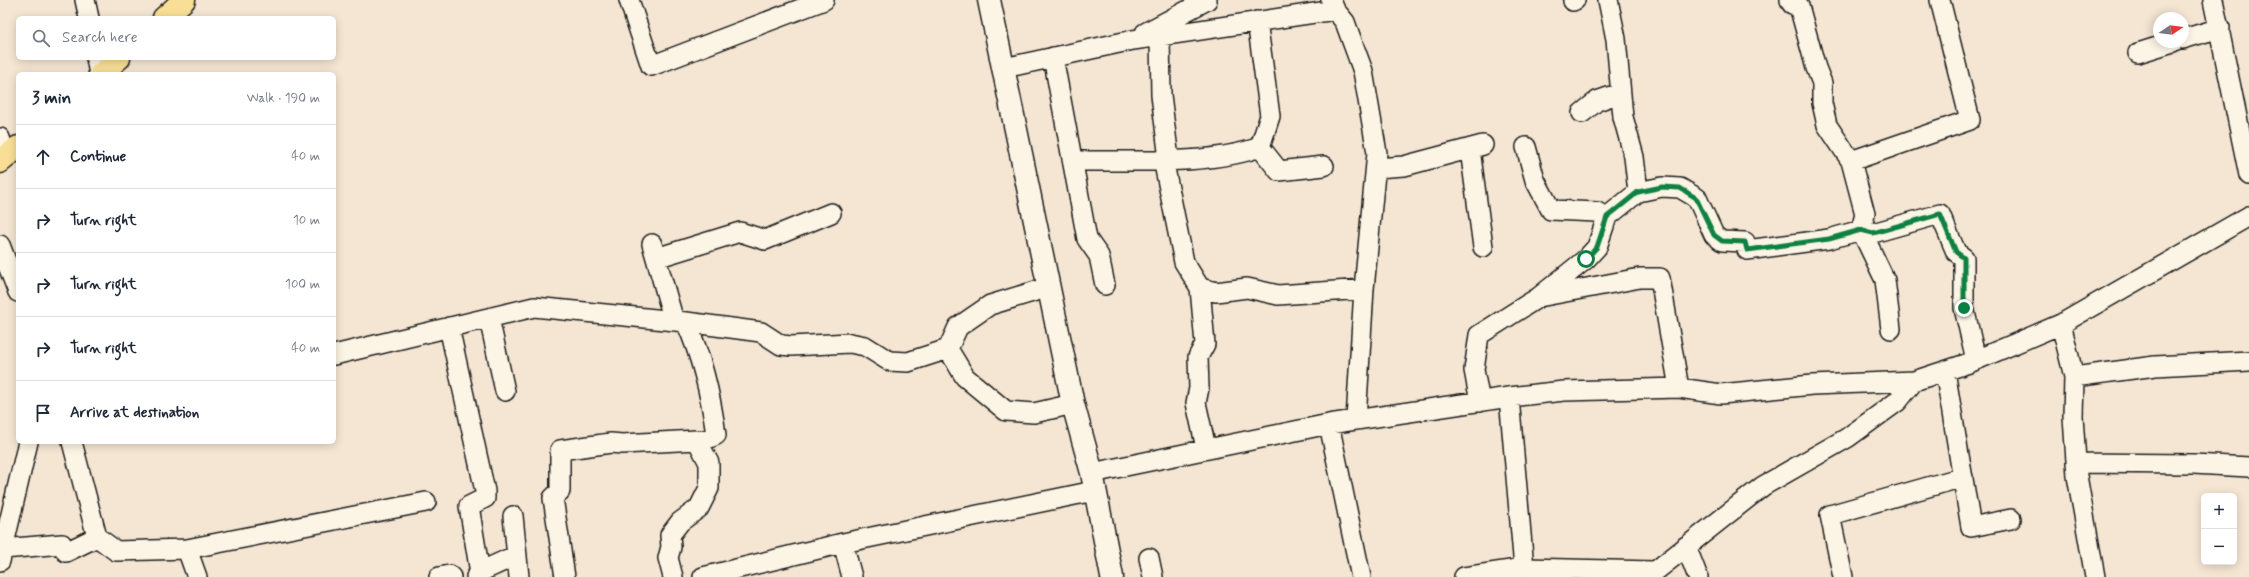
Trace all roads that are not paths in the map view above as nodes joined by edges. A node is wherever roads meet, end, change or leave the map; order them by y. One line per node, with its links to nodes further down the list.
1 (85, 0): 12 (street)
2 (184, 0): 13 (highway)
3 (629, 0): 4 (street)
4 (824, 0)
5 (989, 0): 24 (main road)
6 (1206, 0): 18 (street)
7 (1608, 0): 27 (street)
8 (1790, 0): 33 (street)
9 (1940, 0): 33 (street)
10 (2213, 0): 15 (street)
11 (1333, 5): 14 (street); 35 (street)
12 (88, 16)
13 (166, 16)
14 (1257, 22): 16 (street); 29 (street)
15 (2220, 28): 17 (street); 36 (street)
16 (1160, 36): 18 (street); 31 (street)
17 (2189, 37)
18 (1133, 40): 21 (street)
19 (2154, 48): 20 (street)
20 (2138, 53)
21 (1053, 57): 24 (street); 32 (street)
22 (96, 60): 25 (street)
23 (117, 60): 26 (highway)
24 (1004, 68): 46 (main road)
25 (100, 72)
26 (102, 72)
27 (1620, 93): 28 (street); 37 (street)
28 (1582, 113)
29 (1260, 147): 31 (street); 34 (street)
30 (1526, 147): 40 (street)
31 (1166, 159): 32 (street); 47 (street)
32 (1073, 161): 44 (street)
33 (1851, 161): 41 (street)
34 (1324, 166)
35 (1376, 168): 43 (street); 48 (street)
36 (2249, 175)
37 (1638, 192): 40 (street); 41 (street)
38 (831, 213): 51 (street)
39 (2249, 216): 52 (street)
40 (1607, 217): 49 (street)
41 (1861, 230): 54 (street); 57 (street)
42 (0, 245): 45 (street)
43 (1483, 247)
44 (1105, 285)
45 (16, 287)
46 (1049, 287): 55 (street); 66 (main road)
47 (1200, 288): 48 (street); 72 (street)
48 (1364, 289): 67 (street)
49 (1539, 296): 62 (street); 65 (street)
50 (489, 318): 51 (street); 53 (street); 63 (street)
51 (680, 321): 55 (street); 69 (street)
52 (2061, 324): 57 (street); 60 (street)
53 (449, 327): 56 (street); 89 (street)
54 (1891, 329)
55 (948, 349): 66 (street)
56 (336, 355)
57 (1976, 360): 59 (street)
58 (2249, 361): 60 (street)
59 (1945, 371): 61 (street); 75 (street)
60 (2074, 377): 73 (street)
61 (1914, 381): 62 (street); 82 (street)
62 (1679, 388): 64 (street)
63 (505, 391)
64 (1509, 397): 65 (street); 87 (street)
65 (1480, 402): 67 (street)
66 (1073, 404): 76 (main road)
67 (1356, 420): 68 (street)
68 (1329, 424): 72 (street); 101 (street)
69 (697, 440): 95 (street); 96 (street)
70 (28, 444): 84 (street)
71 (73, 444): 80 (street)
72 (1206, 448): 76 (street)
73 (2076, 463): 74 (street); 105 (street)
74 (2249, 467)
75 (1963, 477): 79 (street); 104 (street)
76 (1093, 482): 81 (street); 99 (main road)
77 (426, 502): 83 (street)
78 (513, 516): 85 (street)
79 (2011, 518)
80 (97, 538): 83 (street); 84 (street)
81 (843, 543): 97 (street); 98 (street)
82 (1686, 546): 88 (street); 103 (street)
83 (188, 549): 91 (street)
84 (2, 555)
85 (517, 555): 89 (street); 94 (street)
86 (1149, 558): 100 (street)
87 (1524, 568): 88 (street); 90 (street)
88 (1651, 574)
89 (478, 575)
90 (1489, 575): 102 (street)
91 (197, 577)
92 (439, 577): 93 (street)
93 (451, 577)
94 (519, 577)
95 (565, 577)
96 (673, 577)
97 (702, 577)
98 (852, 577)
99 (1112, 577)
100 (1153, 577)
101 (1361, 577)
102 (1464, 577)
103 (1698, 577)
104 (1843, 577)
105 (2095, 577)

